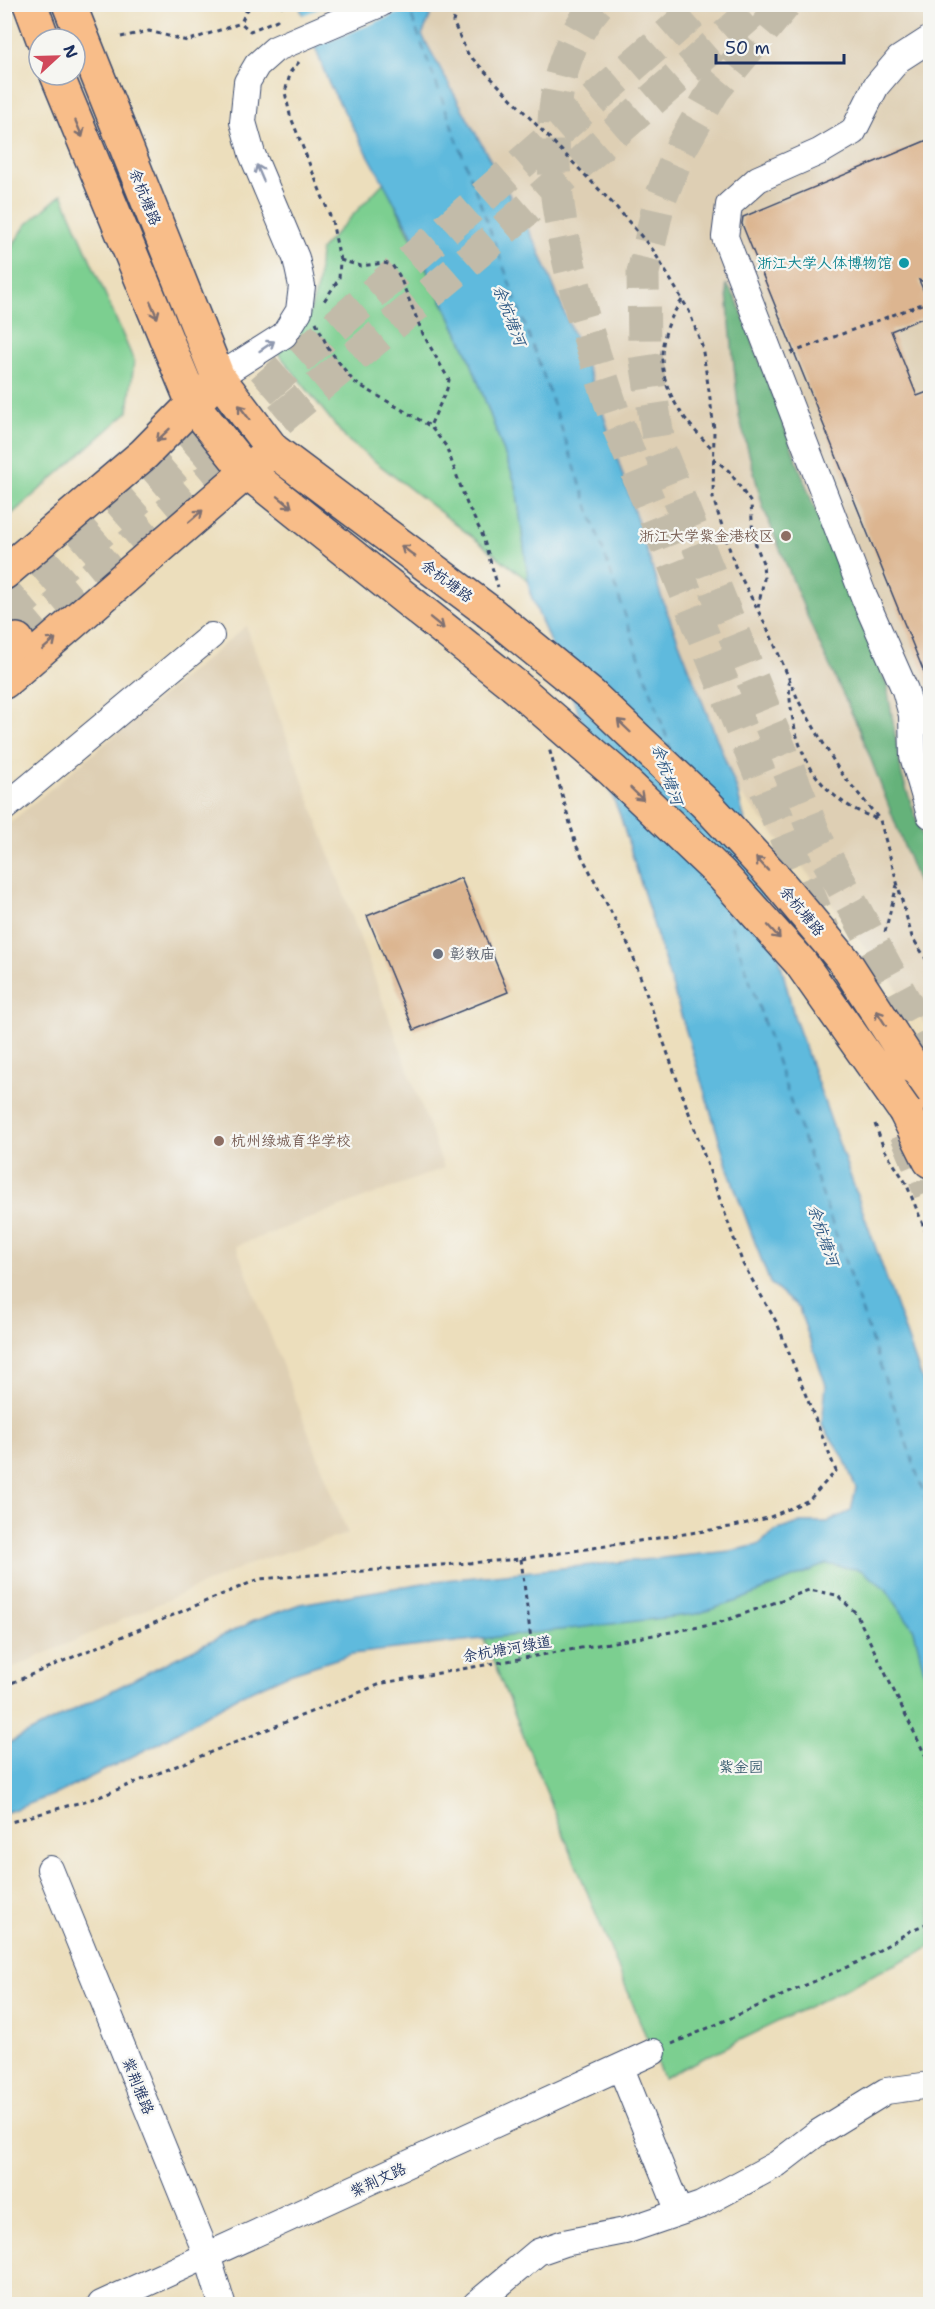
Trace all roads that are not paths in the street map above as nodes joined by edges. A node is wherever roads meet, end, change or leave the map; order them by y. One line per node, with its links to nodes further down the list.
1 (30, 4): 4 (main road)
2 (69, 4): 7 (main road, 余杭塘路)
3 (380, 4): 7 (street, one-way to 3)
4 (39, 27)
5 (930, 39): 14 (street)
6 (62, 87): 8 (main road, 余杭塘路, one-way to 8)
7 (218, 377): 8 (main road); 9 (main road, 余杭塘路, one-way to 7)
8 (194, 406): 10 (main road, 余杭塘路); 11 (main road, one-way to 11)
9 (273, 450): 10 (main road); 17 (main road, 余杭塘路, one-way to 9, bridge)
10 (247, 472): 13 (main road, one-way to 10); 17 (main road, 余杭塘路, one-way to 17, bridge)
11 (4, 573)
12 (211, 636): 15 (street)
13 (4, 682)
14 (921, 712): 16 (street)
15 (4, 808)
16 (930, 815)
17 (918, 1103): 18 (main road, 余杭塘路)
18 (930, 1161)
19 (50, 1869): 24 (street, 紫荆雅路)
20 (653, 2052): 21 (street, 紫荆文路)
21 (621, 2068): 23 (street); 24 (street, 紫荆文路)
22 (930, 2085): 23 (street)
23 (679, 2212): 27 (street)
24 (208, 2258): 25 (street, 紫荆文路); 26 (street, 紫荆雅路)
25 (102, 2304)
26 (222, 2304)
27 (476, 2304)

